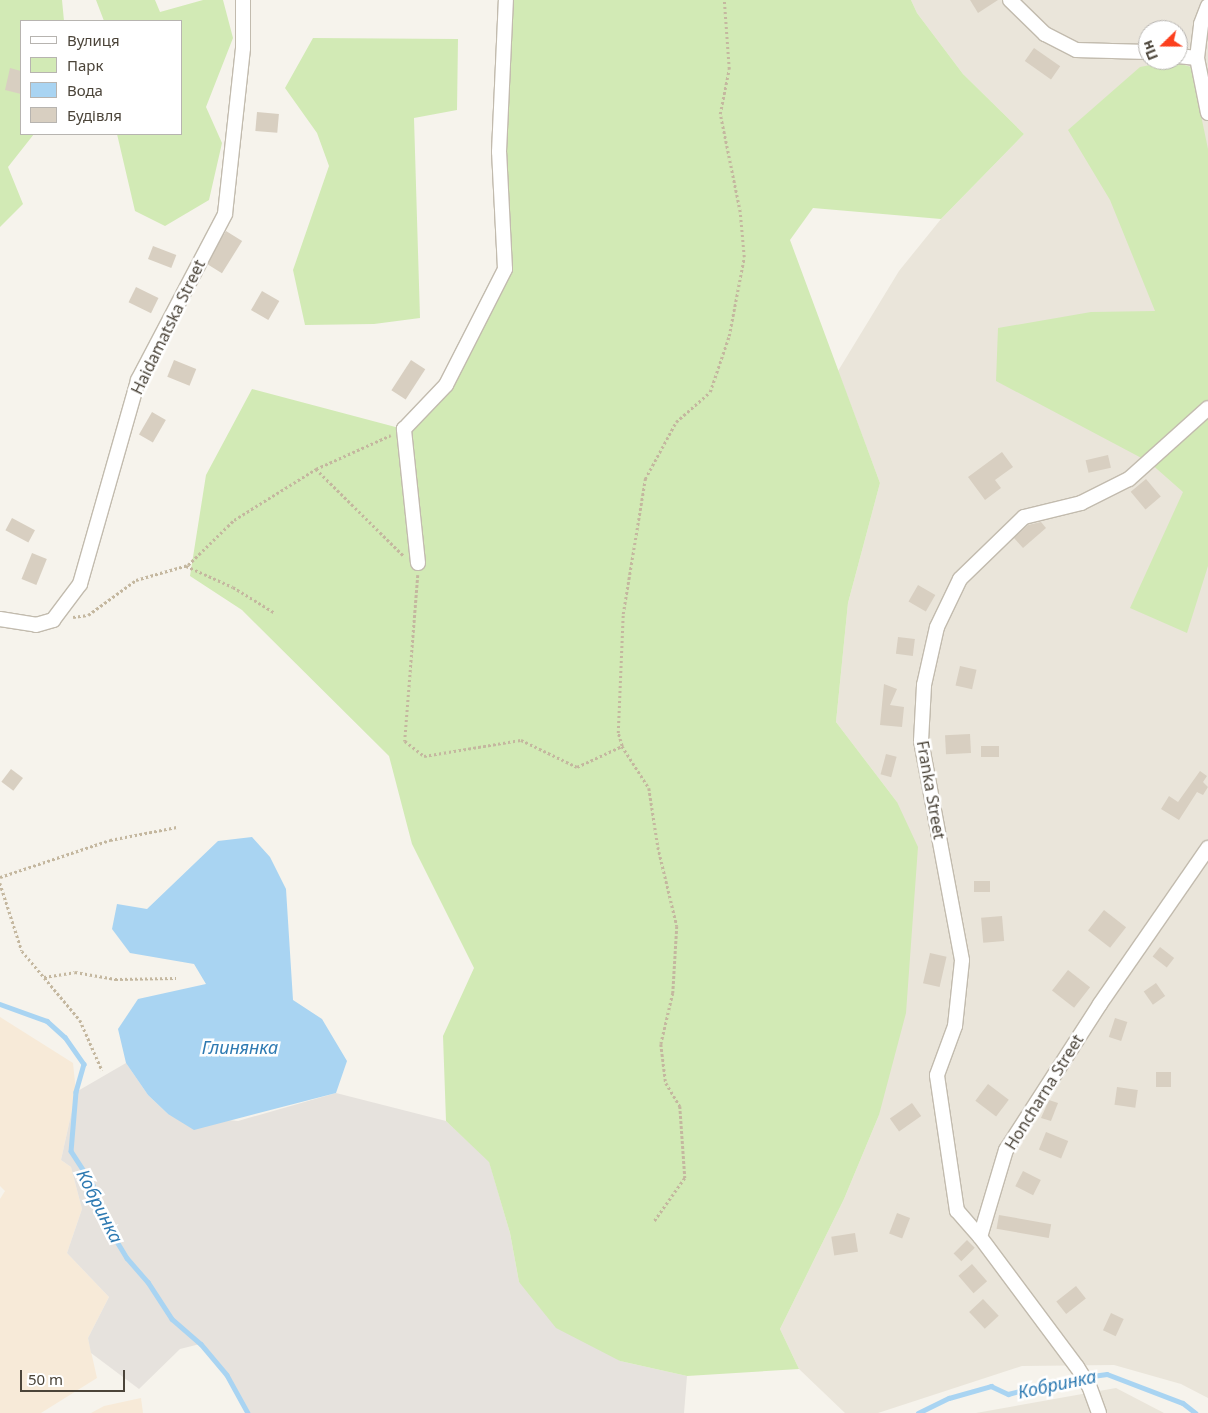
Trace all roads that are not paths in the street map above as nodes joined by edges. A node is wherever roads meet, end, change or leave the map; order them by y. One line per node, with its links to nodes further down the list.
1 (243, 0): 11 (street, Haidamatska Street)
2 (506, 0): 10 (street)
3 (1010, 0): 5 (street)
4 (1208, 6): 7 (street)
5 (1138, 52)
6 (1188, 57): 7 (street)
7 (1197, 58): 8 (street)
8 (1208, 113)
9 (1208, 410): 13 (street, Franka Street)
10 (418, 567)
11 (0, 619)
12 (1208, 848): 13 (street, Honcharna Street)
13 (980, 1238): 14 (street)
14 (1099, 1413)

